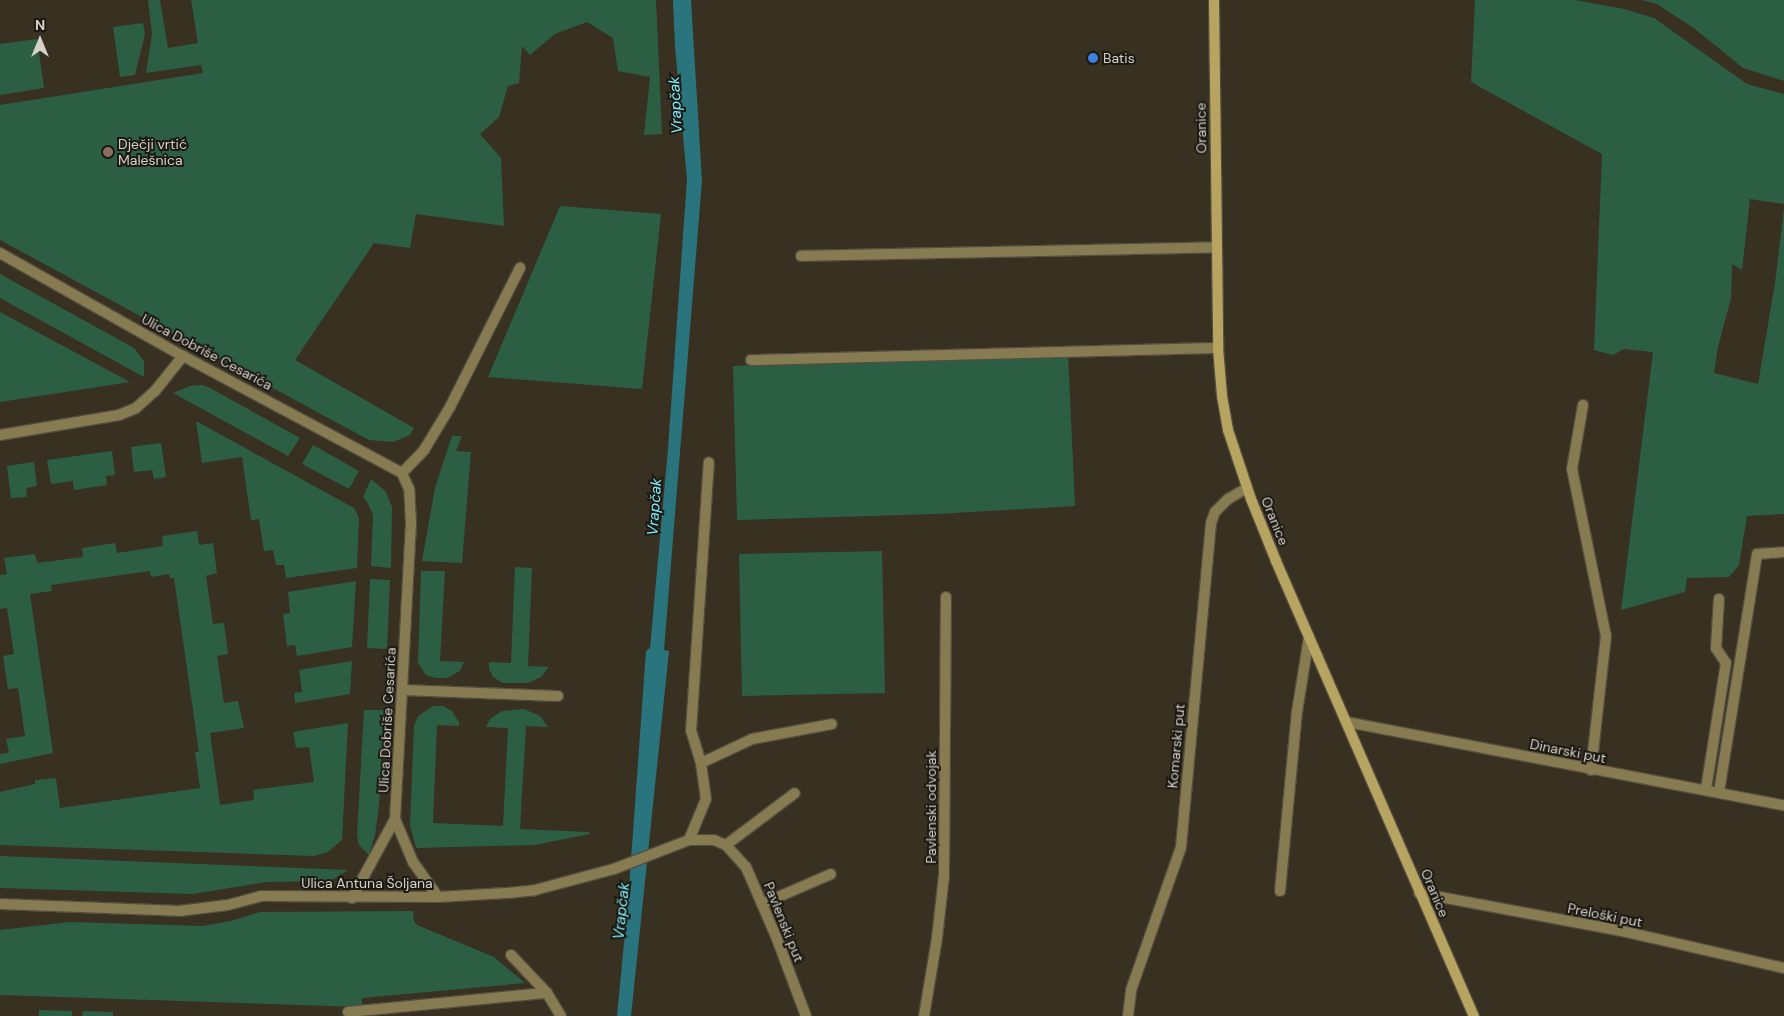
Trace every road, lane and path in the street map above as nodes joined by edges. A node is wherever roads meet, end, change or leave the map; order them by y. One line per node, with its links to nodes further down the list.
1 (1214, 0): 2 (main road, Oranice)
2 (1216, 247): 4 (street); 6 (main road, Oranice)
3 (0, 253): 7 (street, Ulica Dobriše Cesarića)
4 (801, 256)
5 (520, 268): 12 (street)
6 (1218, 348): 8 (street); 13 (main road, Oranice)
7 (183, 356): 10 (street); 12 (street, Ulica Dobriše Cesarića)
8 (751, 360)
9 (1583, 405): 23 (street)
10 (0, 435)
11 (709, 463): 22 (street)
12 (402, 473): 18 (street, Ulica Dobriše Cesarića)
13 (1247, 488): 17 (main road, Oranice); 45 (street, Komarski put)
14 (1784, 552): 25 (street)
15 (946, 597): 44 (street, Pavlenski odvojak)
16 (1719, 599): 24 (street)
17 (1309, 637): 20 (main road, Oranice); 32 (street)
18 (402, 690): 19 (street); 28 (street, Ulica Dobriše Cesarića)
19 (558, 696)
20 (1347, 722): 23 (street, Dinarski put); 33 (main road, Oranice)
21 (832, 724): 22 (street)
22 (701, 763): 29 (street)
23 (1591, 770): 24 (street, Dinarski put)
24 (1706, 789): 25 (street, Dinarski put)
25 (1719, 792): 27 (street, Dinarski put)
26 (795, 793): 30 (street)
27 (1784, 805)
28 (395, 819): 34 (street, Ulica Dobriše Cesarića); 35 (street, Ulica Dobriše Cesarića)
29 (689, 840): 30 (street, Ulica Antuna Šoljana); 34 (street, Ulica Antuna Šoljana)
30 (726, 845): 37 (street, Pavlenski put)
31 (831, 874): 37 (street)
32 (1280, 891)
33 (1419, 893): 39 (street, Preloški put); 46 (main road, Oranice)
34 (438, 897): 35 (street, Ulica Antuna Šoljana)
35 (352, 898): 36 (street, Ulica Antuna Šoljana)
36 (0, 904)
37 (762, 904): 43 (street, Pavlenski put)
38 (511, 955): 40 (street)
39 (1784, 968)
40 (547, 993): 41 (street); 42 (street)
41 (348, 1012)
42 (561, 1016)
43 (806, 1016)
44 (924, 1016)
45 (1128, 1016)
46 (1474, 1016)

